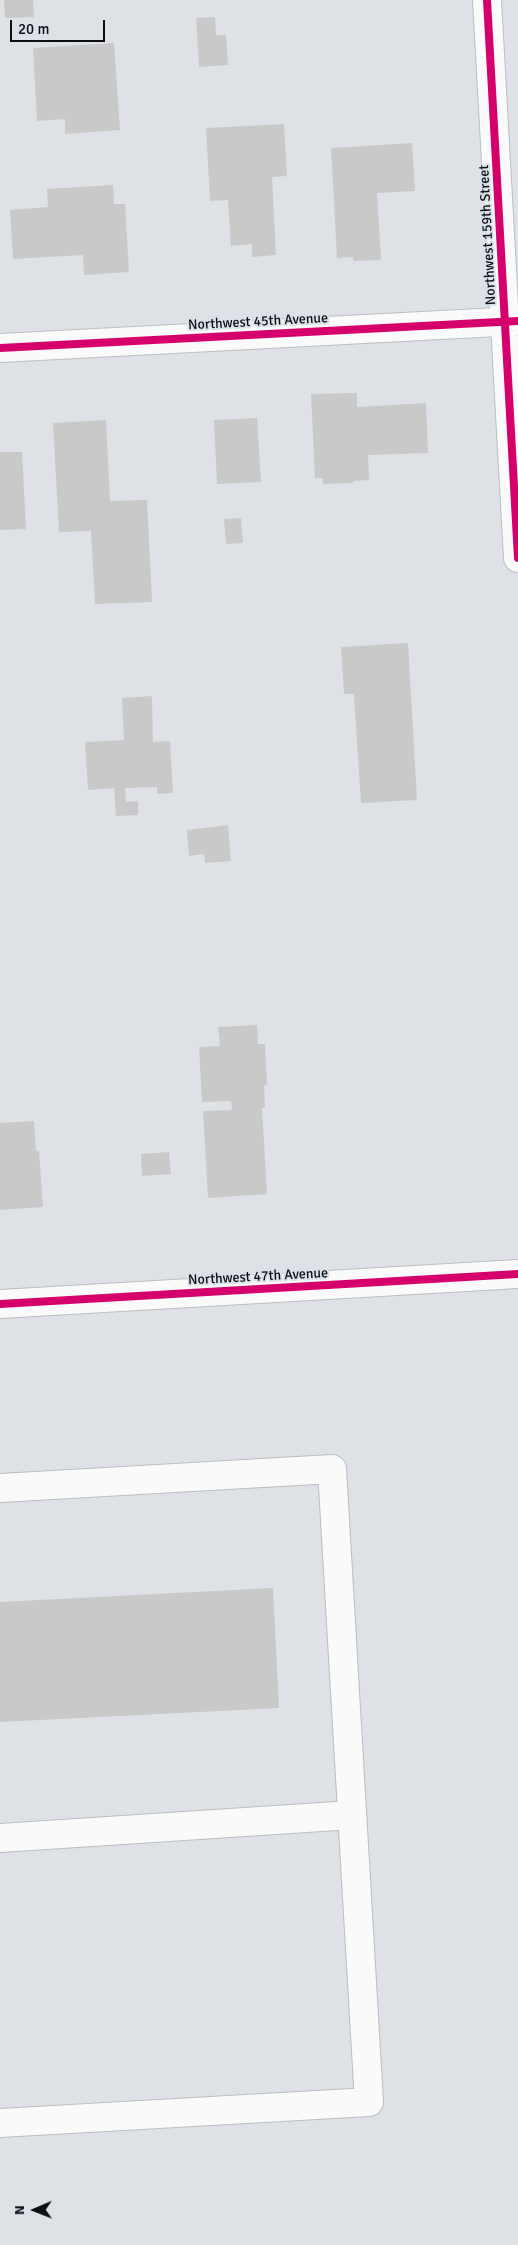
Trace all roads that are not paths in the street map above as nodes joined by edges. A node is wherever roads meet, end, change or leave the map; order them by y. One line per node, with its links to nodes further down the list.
1 (487, 0): 2 (street, Northwest 159th Street)
2 (512, 321): 3 (street, Northwest 45th Avenue); 4 (street, Northwest 159th Street)
3 (0, 348)
4 (518, 558)
5 (518, 1274): 6 (street, Northwest 47th Avenue)
6 (0, 1304)
7 (0, 1488): 8 (street)
8 (352, 1815): 9 (street); 10 (street)
9 (0, 1838)
10 (0, 2123)

